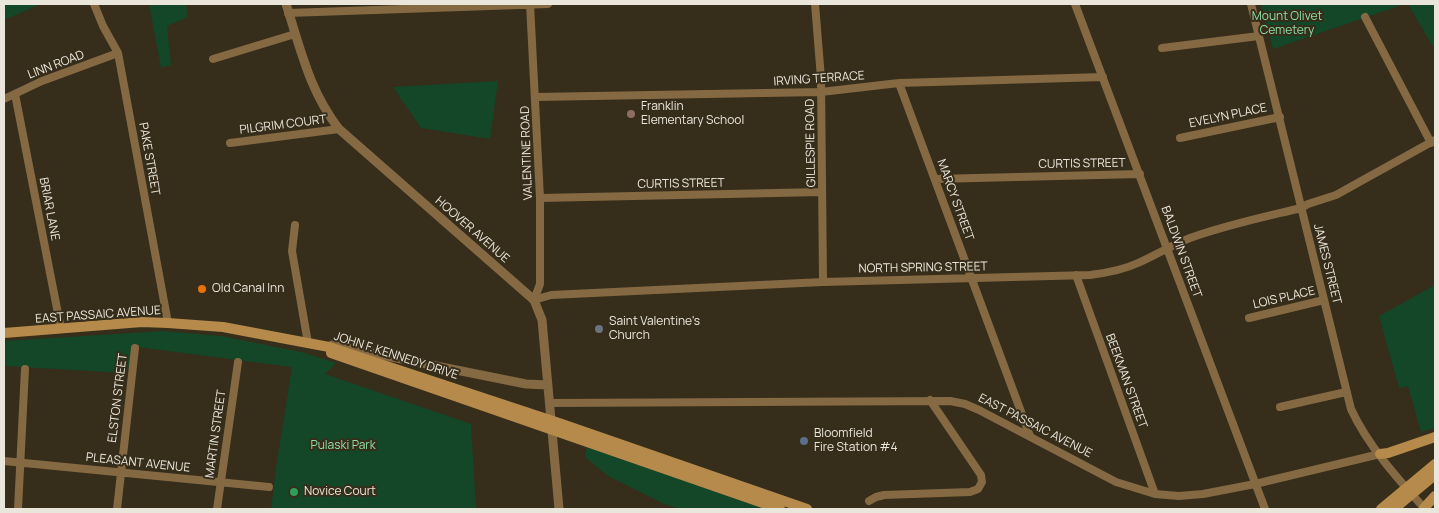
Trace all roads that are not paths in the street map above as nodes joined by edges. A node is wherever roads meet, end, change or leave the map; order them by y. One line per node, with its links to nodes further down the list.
1 (94, 4): 12 (street, PAKE STREET)
2 (530, 4): 3 (street); 7 (street); 18 (street, VALENTINE ROAD)
3 (548, 4)
4 (815, 4): 16 (street, GILLESPIE ROAD)
5 (1075, 4): 14 (street, BALDWIN STREET)
6 (1250, 4): 10 (street, JAMES STREET)
7 (287, 8): 9 (street, HOOVER AVENUE)
8 (1366, 17): 23 (street)
9 (295, 34): 13 (street); 21 (street, HOOVER AVENUE)
10 (1259, 36): 11 (street); 20 (street, JAMES STREET)
11 (1162, 48)
12 (118, 53): 17 (street, LINN ROAD); 38 (street, PAKE STREET)
13 (213, 60)
14 (1103, 78): 15 (street, IRVING TERRACE); 25 (street, BALDWIN STREET)
15 (899, 83): 16 (street, IRVING TERRACE); 26 (street, MARCY STREET)
16 (821, 92): 18 (street, IRVING TERRACE); 27 (street, GILLESPIE ROAD)
17 (15, 94): 19 (street, LINN ROAD); 39 (street, BRIAR LANE)
18 (536, 98): 28 (street, VALENTINE ROAD)
19 (4, 99)
20 (1280, 117): 22 (street, EVELYN PLACE); 29 (street, JAMES STREET)
21 (339, 129): 24 (street, PILGRIM COURT); 35 (street, HOOVER AVENUE)
22 (1180, 138)
23 (1433, 141): 29 (street, NORTH SPRING STREET)
24 (230, 143)
25 (1140, 174): 26 (street, CURTIS STREET); 31 (street, BALDWIN STREET)
26 (935, 179): 33 (street, MARCY STREET)
27 (822, 192): 28 (street, CURTIS STREET); 34 (street, GILLESPIE ROAD)
28 (540, 198): 35 (street, VALENTINE ROAD)
29 (1301, 208): 31 (street, NORTH SPRING STREET); 36 (street, JAMES STREET)
30 (295, 225): 41 (street)
31 (1167, 247): 32 (street, NORTH SPRING STREET); 60 (street, BALDWIN STREET)
32 (1076, 275): 33 (street, NORTH SPRING STREET); 62 (street, BEEKMAN STREET)
33 (971, 278): 34 (street, NORTH SPRING STREET); 51 (street, MARCY STREET)
34 (823, 282): 35 (street, NORTH SPRING STREET)
35 (534, 300): 45 (street, HOOVER AVENUE)
36 (1324, 300): 37 (street, LOIS PLACE); 46 (street, JAMES STREET)
37 (1249, 318)
38 (168, 323): 39 (main road, EAST PASSAIC AVENUE); 41 (main road, EAST PASSAIC AVENUE)
39 (61, 329): 40 (main road, EAST PASSAIC AVENUE)
40 (4, 333)
41 (308, 343): 45 (street, EAST PASSAIC AVENUE); 50 (main road, JOHN F. KENNEDY DRIVE)
42 (135, 348): 57 (street, ELSTON STREET)
43 (238, 362): 59 (street, MARTIN STREET)
44 (25, 369): 55 (street)
45 (548, 385): 48 (street, HOOVER AVENUE)
46 (1346, 392): 49 (street); 53 (street, JAMES STREET)
47 (930, 400): 48 (street, EAST PASSAIC AVENUE); 51 (street, EAST PASSAIC AVENUE); 64 (street)
48 (550, 403): 50 (street, HOOVER AVENUE)
49 (1280, 407)
50 (552, 426): 69 (street, HOOVER AVENUE); 70 (main road, JOHN F. KENNEDY DRIVE); 71 (main road, JOHN F. KENNEDY DRIVE)
51 (1030, 436): 62 (street, EAST PASSAIC AVENUE)
52 (1435, 437): 53 (main road)
53 (1380, 454): 60 (street, EAST PASSAIC AVENUE); 65 (street, JAMES STREET)
54 (4, 461): 55 (street, PLEASANT AVENUE)
55 (20, 462): 57 (street, PLEASANT AVENUE); 66 (street)
56 (1435, 464): 73 (main road)
57 (121, 472): 59 (street, PLEASANT AVENUE); 67 (street, ELSTON STREET)
58 (1435, 474): 74 (main road)
59 (220, 482): 61 (street, PLEASANT AVENUE); 68 (street, MARTIN STREET)
60 (1255, 484): 62 (street, EAST PASSAIC AVENUE); 72 (street, BALDWIN STREET)
61 (269, 487)
62 (1155, 494)
63 (1435, 496): 65 (main road)
64 (869, 501)
65 (1422, 506)
66 (18, 509)
67 (117, 509)
68 (217, 509)
69 (559, 509)
70 (780, 509)
71 (807, 509)
72 (1265, 509)
73 (1381, 509)
74 (1394, 509)

